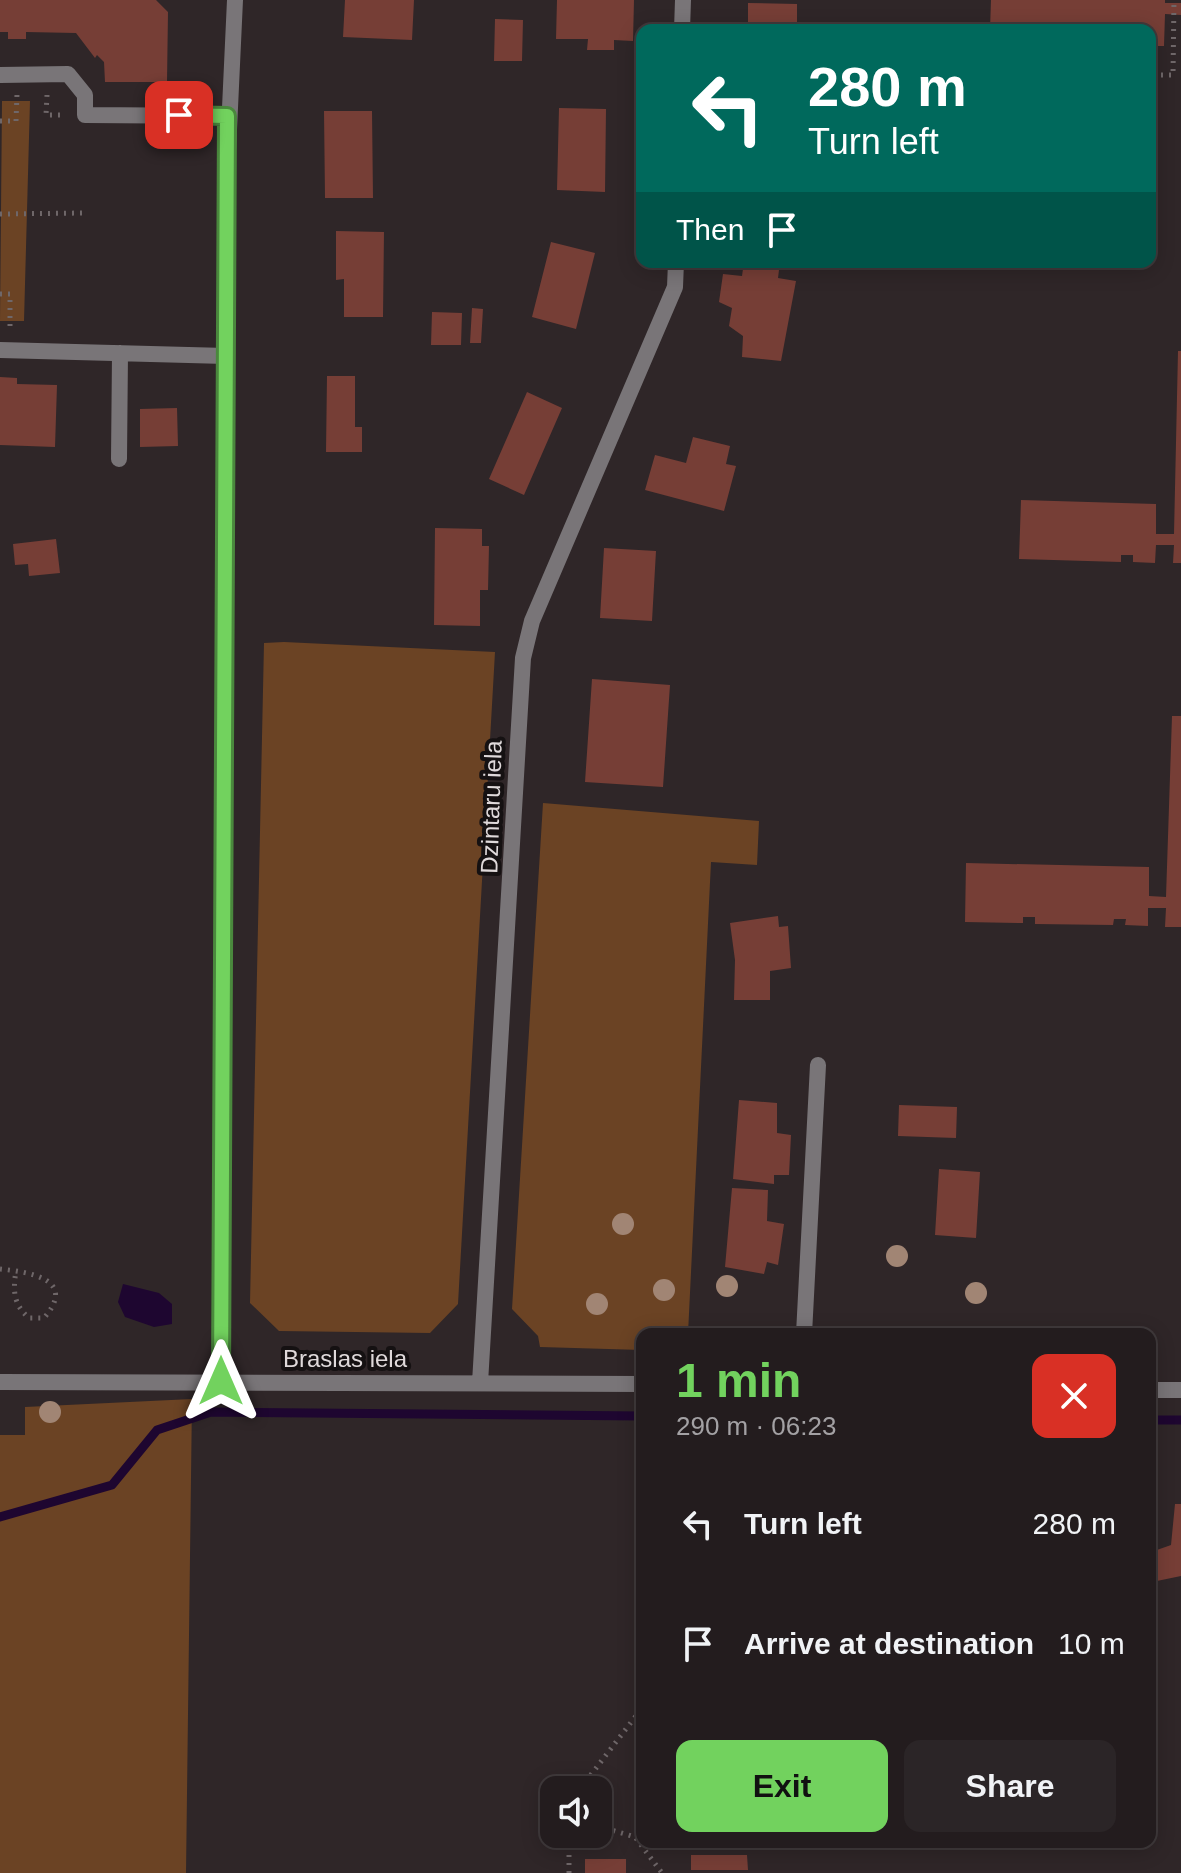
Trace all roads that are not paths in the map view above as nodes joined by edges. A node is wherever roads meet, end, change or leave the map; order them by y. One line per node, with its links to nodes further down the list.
1 (235, 0): 5 (street)
2 (683, 0): 3 (street)
3 (682, 24)
4 (8, 75): 5 (street)
5 (227, 116): 9 (street)
6 (676, 268): 15 (street, Dzintaru iela)
7 (5, 350): 8 (street)
8 (120, 353): 9 (street); 10 (street)
9 (226, 356): 13 (street)
10 (119, 459)
11 (818, 1065): 12 (street)
12 (804, 1328)
13 (221, 1381): 14 (street, Braslas iela); 15 (street, Braslas iela)
14 (0, 1382)
15 (480, 1383): 16 (street, Braslas iela)
16 (636, 1384)
17 (1156, 1390): 18 (street)
18 (1181, 1390)

